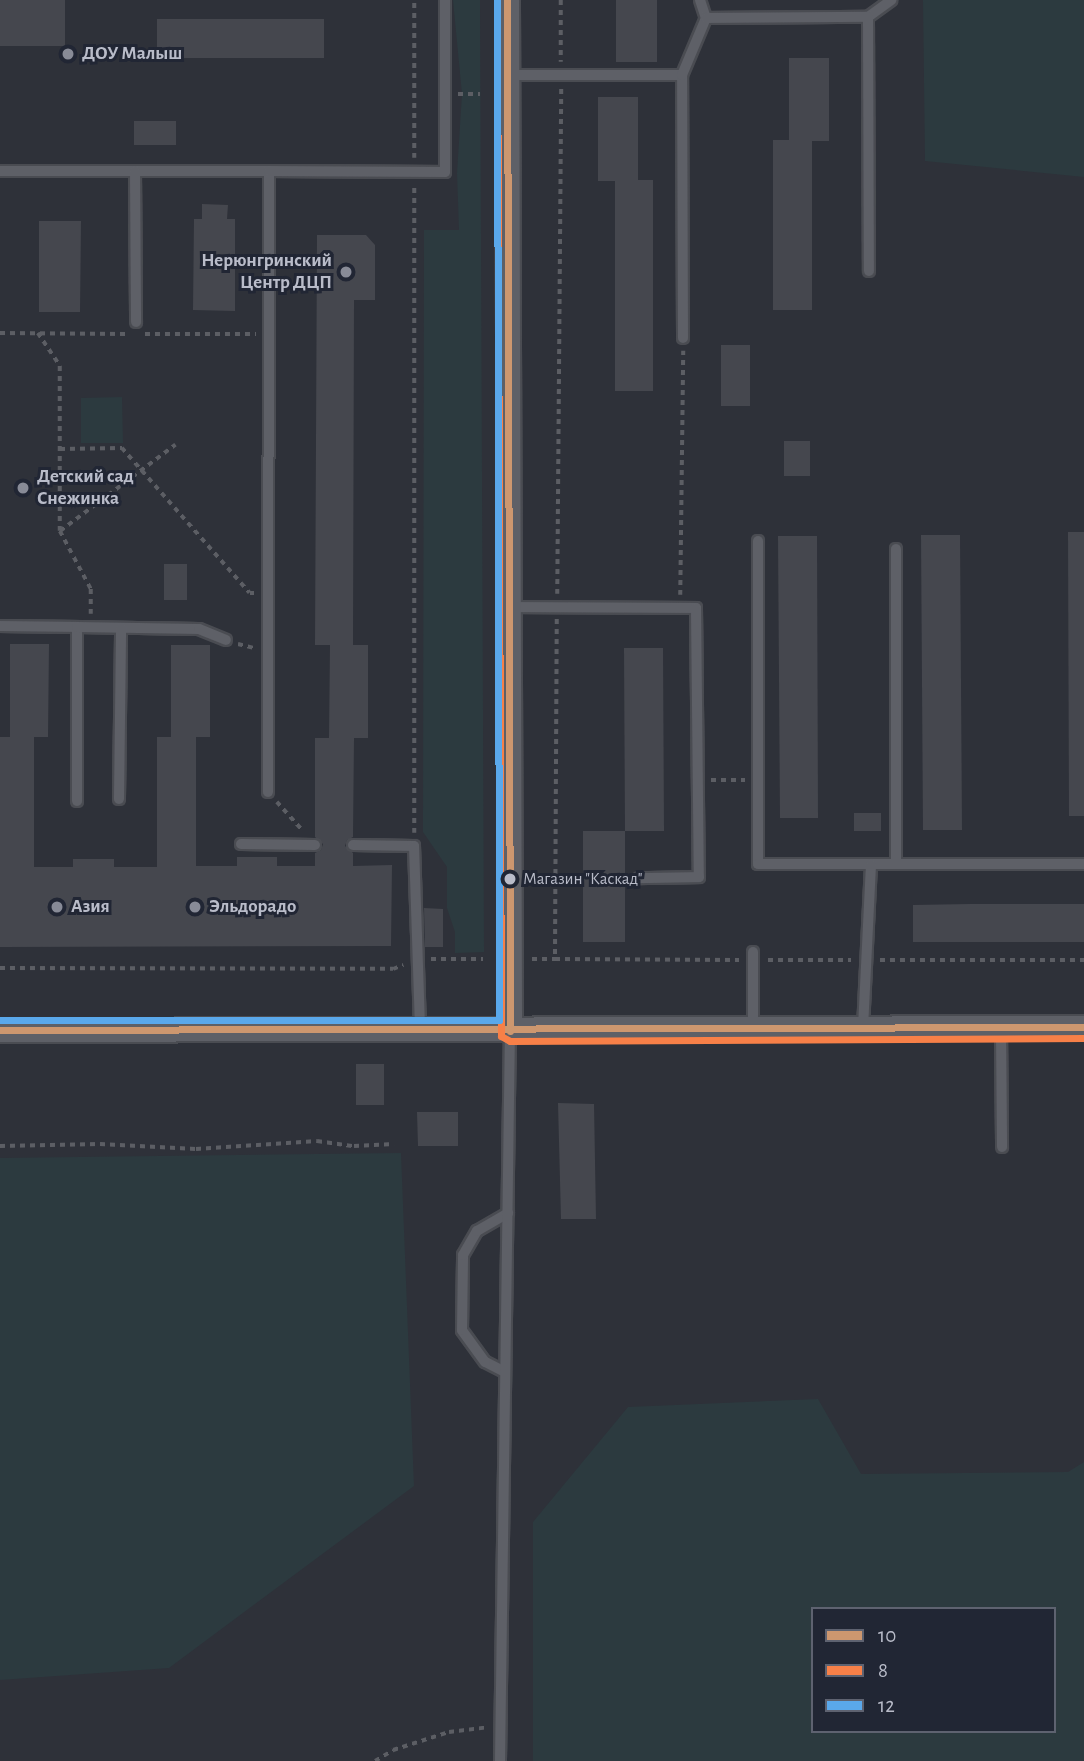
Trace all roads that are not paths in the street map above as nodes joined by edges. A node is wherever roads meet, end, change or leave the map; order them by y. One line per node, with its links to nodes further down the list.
1 (444, 0): 11 (lane)
2 (507, 0): 7 (street)
3 (700, 0): 6 (lane)
4 (891, 0): 5 (lane)
5 (868, 17): 6 (lane); 12 (lane)
6 (706, 18): 8 (lane)
7 (507, 75): 8 (lane); 17 (street)
8 (682, 75): 14 (lane)
9 (0, 171): 10 (lane)
10 (135, 171): 11 (lane); 13 (lane)
11 (269, 171): 22 (lane)
12 (869, 271)
13 (136, 322)
14 (683, 338)
15 (758, 541): 28 (lane)
16 (896, 549): 29 (lane)
17 (509, 607): 31 (lane); 39 (street)
18 (0, 626): 19 (lane)
19 (78, 627): 20 (lane); 24 (lane)
20 (121, 628): 21 (lane); 23 (lane)
21 (226, 640)
22 (268, 792)
23 (119, 799)
24 (77, 801)
25 (241, 844): 26 (lane)
26 (315, 845)
27 (353, 845): 38 (lane)
28 (871, 863): 29 (lane); 34 (lane)
29 (896, 863): 30 (lane)
30 (1084, 863)
31 (639, 878)
32 (753, 956): 36 (lane)
33 (1084, 1027): 35 (street)
34 (863, 1028): 35 (street); 36 (street)
35 (1001, 1028): 40 (lane)
36 (753, 1029): 39 (street)
37 (0, 1030): 38 (street)
38 (420, 1031): 39 (street)
39 (510, 1031): 41 (lane)
40 (1002, 1147)
41 (508, 1213): 42 (lane); 42 (lane)
42 (505, 1371): 43 (lane)
43 (500, 1761)

